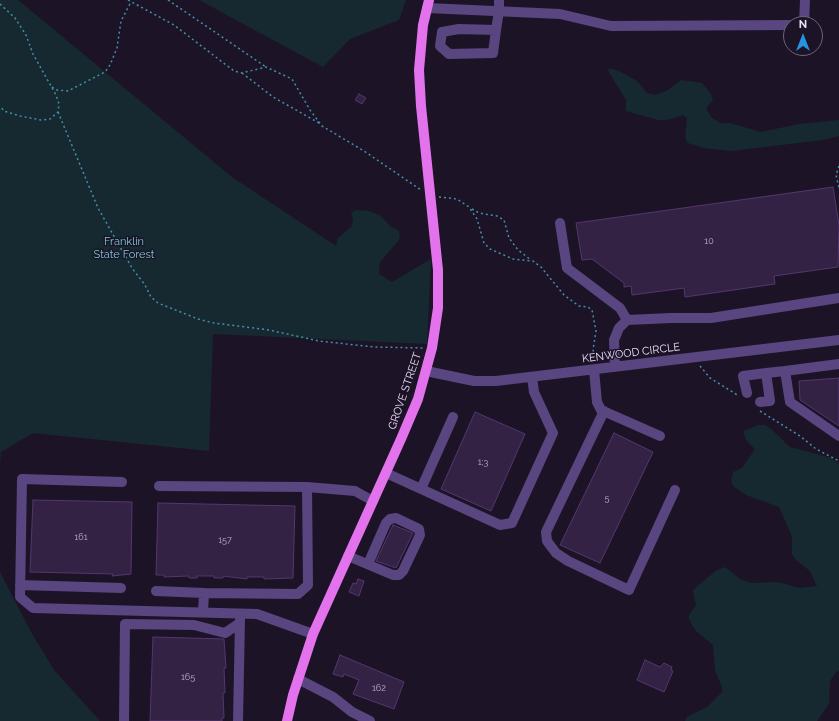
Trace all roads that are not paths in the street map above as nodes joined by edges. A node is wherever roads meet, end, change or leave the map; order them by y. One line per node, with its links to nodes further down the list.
1 (499, 0): 4 (street)
2 (805, 0): 5 (street)
3 (428, 4): 4 (street); 15 (main road, GROVE STREET)
4 (499, 11): 6 (street); 7 (street)
5 (804, 16)
6 (783, 25)
7 (496, 30): 7 (street)
8 (560, 223): 10 (street)
9 (839, 298): 10 (street)
10 (627, 320): 13 (street)
11 (839, 340): 13 (street, KENWOOD CIRCLE)
12 (839, 364): 16 (street)
13 (612, 367): 14 (street, KENWOOD CIRCLE)
14 (594, 370): 18 (street, KENWOOD CIRCLE); 21 (street)
15 (426, 371): 18 (street, KENWOOD CIRCLE); 25 (main road, GROVE STREET)
16 (785, 371): 17 (street); 24 (street)
17 (766, 373): 19 (street); 20 (street)
18 (532, 377): 29 (street)
19 (744, 396)
20 (758, 405)
21 (604, 411): 23 (street); 30 (street)
22 (453, 417): 29 (street)
23 (660, 436)
24 (839, 436)
25 (386, 473): 29 (street); 31 (main road, GROVE STREET)
26 (122, 482): 34 (street)
27 (159, 486): 28 (street)
28 (307, 487): 31 (street); 37 (street)
29 (421, 489)
30 (675, 490)
31 (373, 501): 32 (main road, GROVE STREET)
32 (348, 556): 33 (street); 40 (main road, GROVE STREET)
33 (368, 564): 33 (street)
34 (20, 585): 35 (street); 38 (street)
35 (121, 588)
36 (156, 591): 37 (street)
37 (204, 592): 38 (street)
38 (203, 612): 39 (street)
39 (240, 618): 40 (street); 42 (street); 43 (street)
40 (313, 634): 41 (main road, GROVE STREET)
41 (298, 678): 44 (main road, GROVE STREET); 45 (street)
42 (124, 721)
43 (238, 721)
44 (287, 721)
45 (370, 721)

